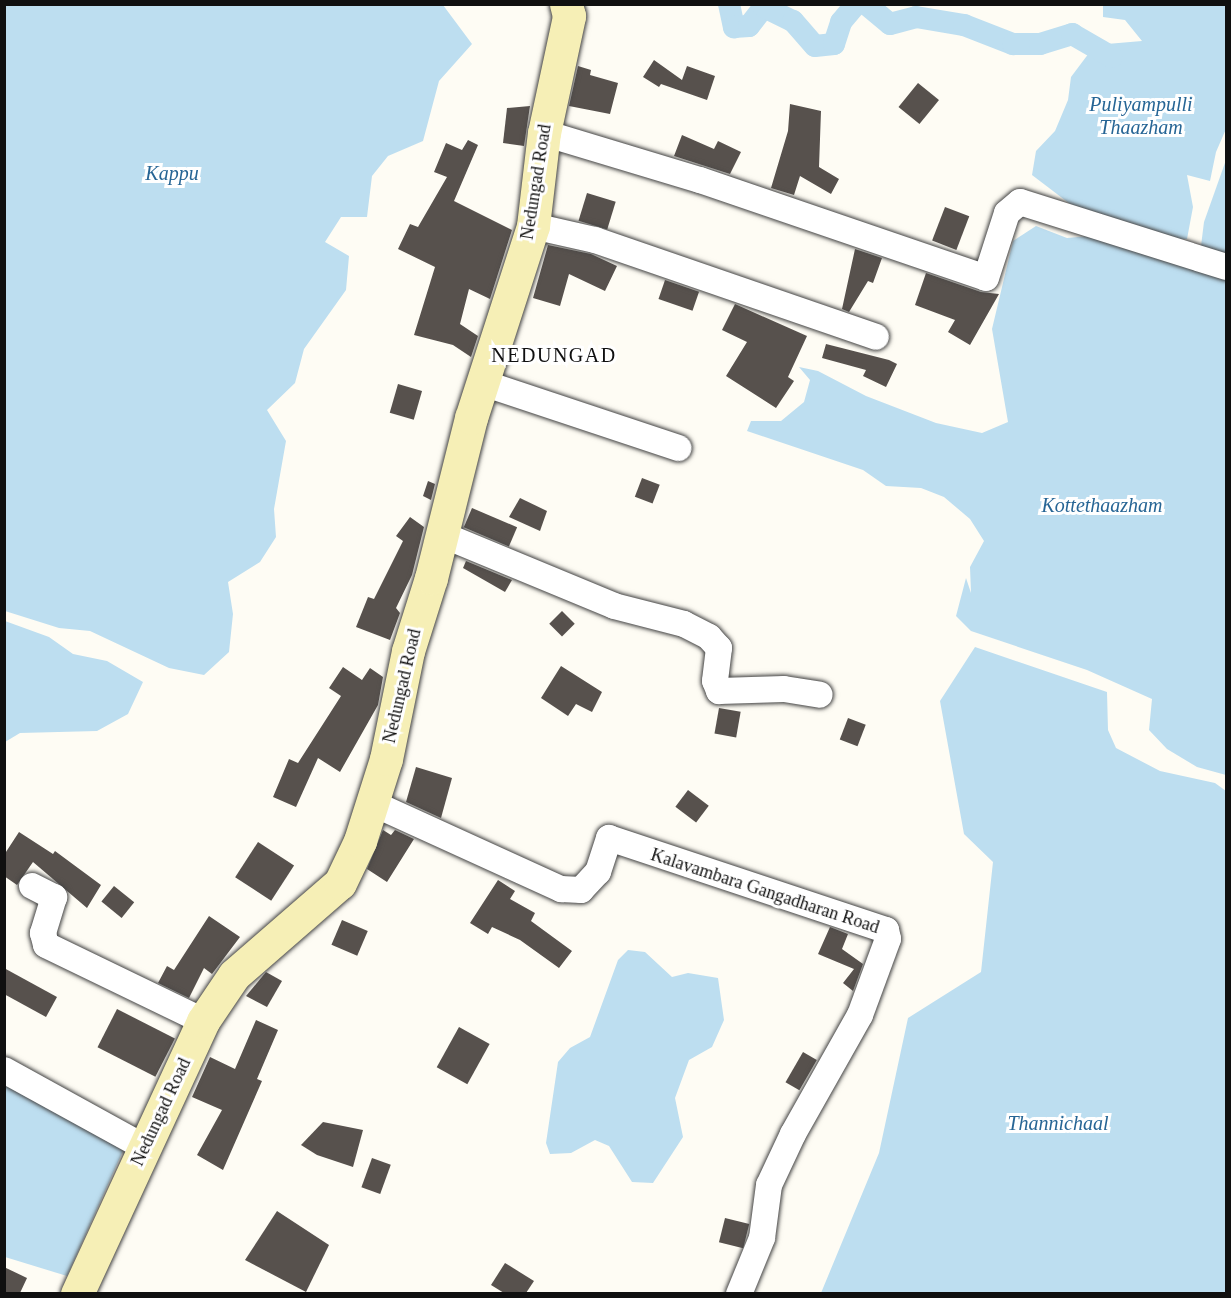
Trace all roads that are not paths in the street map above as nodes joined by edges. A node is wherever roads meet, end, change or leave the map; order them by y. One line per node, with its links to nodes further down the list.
1 (566, 4): 2 (main road, Nedungad Road)
2 (543, 133): 3 (main road, Nedungad Road); 4 (street)
3 (533, 226): 5 (street); 6 (main road, Nedungad Road)
4 (1227, 267)
5 (876, 337)
6 (483, 383): 7 (street); 8 (main road, Nedungad Road)
7 (678, 448)
8 (443, 535): 9 (street); 10 (main road, Nedungad Road)
9 (820, 695)
10 (372, 803): 12 (main road, Nedungad Road); 16 (street, Kalavambara Gangadharan Road)
11 (32, 886): 12 (street)
12 (203, 1021): 14 (main road, Nedungad Road)
13 (4, 1070): 14 (street)
14 (144, 1147): 15 (main road, Nedungad Road)
15 (77, 1293)
16 (739, 1293)

